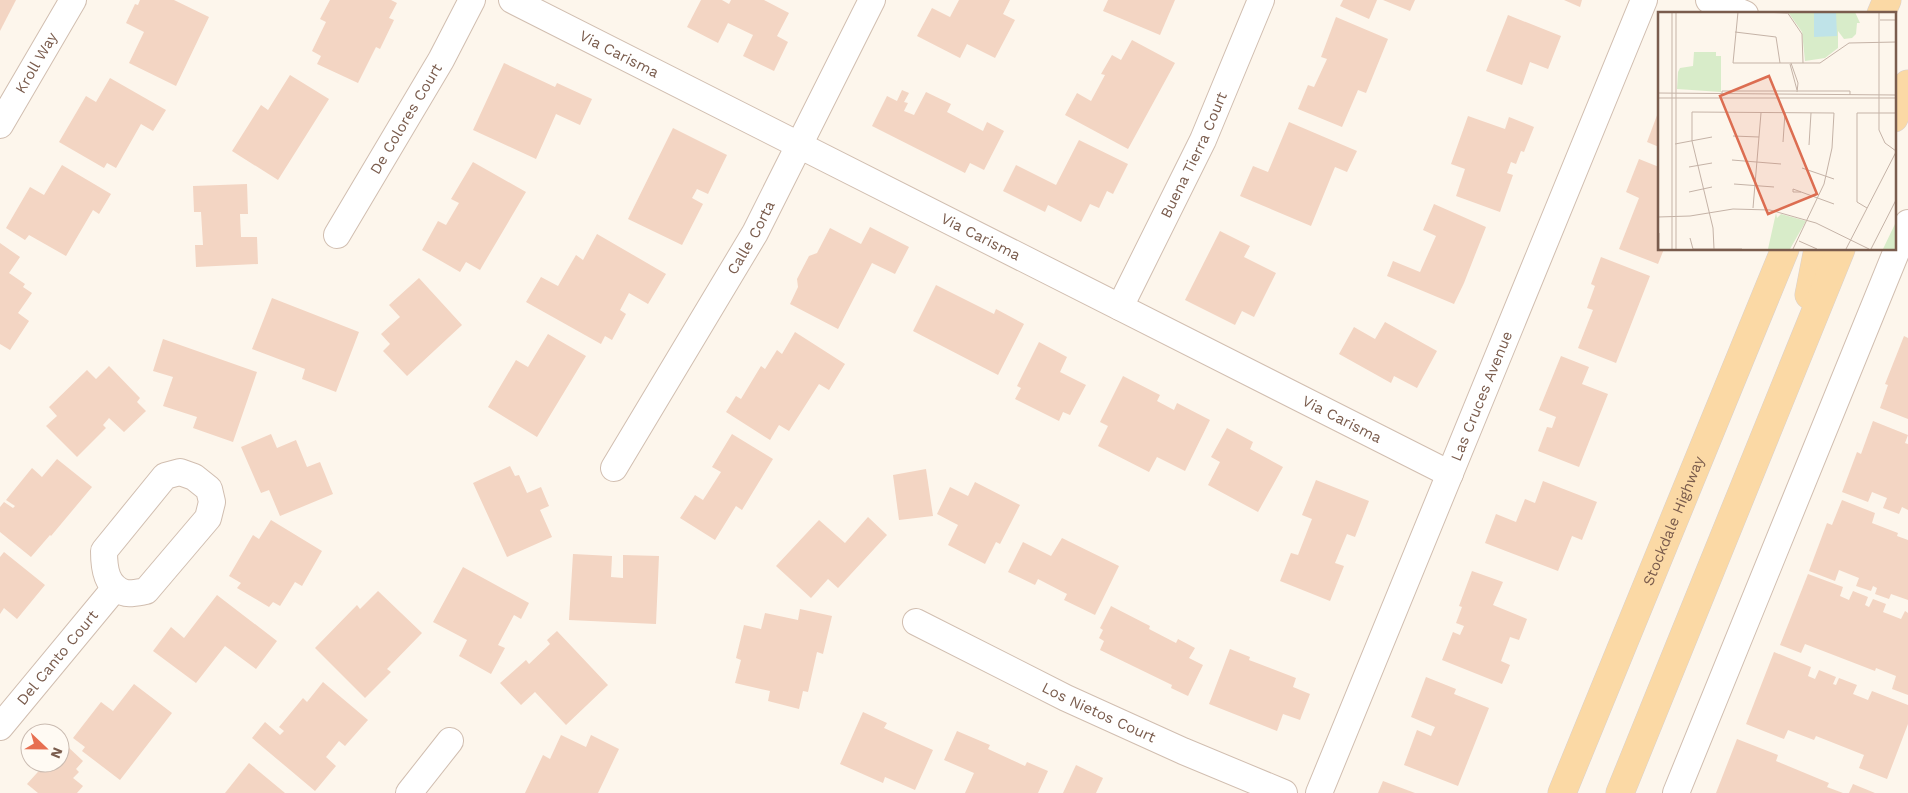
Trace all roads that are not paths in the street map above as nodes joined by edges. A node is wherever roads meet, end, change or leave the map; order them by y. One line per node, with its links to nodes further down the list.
1 (73, 0): 13 (street, Kroll Way)
2 (472, 0): 16 (street, De Colores Court)
3 (512, 0): 14 (street, Via Carisma)
4 (872, 0): 14 (street, Calle Corta)
5 (1261, 0): 20 (street, Buena Tierra Court)
6 (1644, 0): 23 (street, Las Cruces Avenue)
7 (1709, 0): 9 (street)
8 (1887, 0): 10 (main road)
9 (1740, 12)
10 (1883, 12)
11 (1908, 84): 12 (main road)
12 (1896, 113)
13 (0, 125)
14 (800, 146): 20 (street, Via Carisma); 22 (street, Calle Corta)
15 (1908, 223): 33 (street)
16 (337, 235)
17 (1785, 250): 31 (main road, Stockdale Highway)
18 (1818, 250): 21 (main road)
19 (1841, 250): 21 (main road)
20 (1120, 307): 23 (street, Via Carisma)
21 (1800, 348): 32 (main road)
22 (614, 468)
23 (1450, 474): 30 (street, Las Cruces Avenue)
24 (115, 588): 24 (street); 26 (street, Del Canto Court)
25 (916, 622): 29 (street, Los Nietos Court)
26 (0, 727)
27 (450, 741): 28 (street)
28 (409, 793)
29 (1284, 793)
30 (1319, 793)
31 (1562, 793)
32 (1620, 793)
33 (1676, 793)

